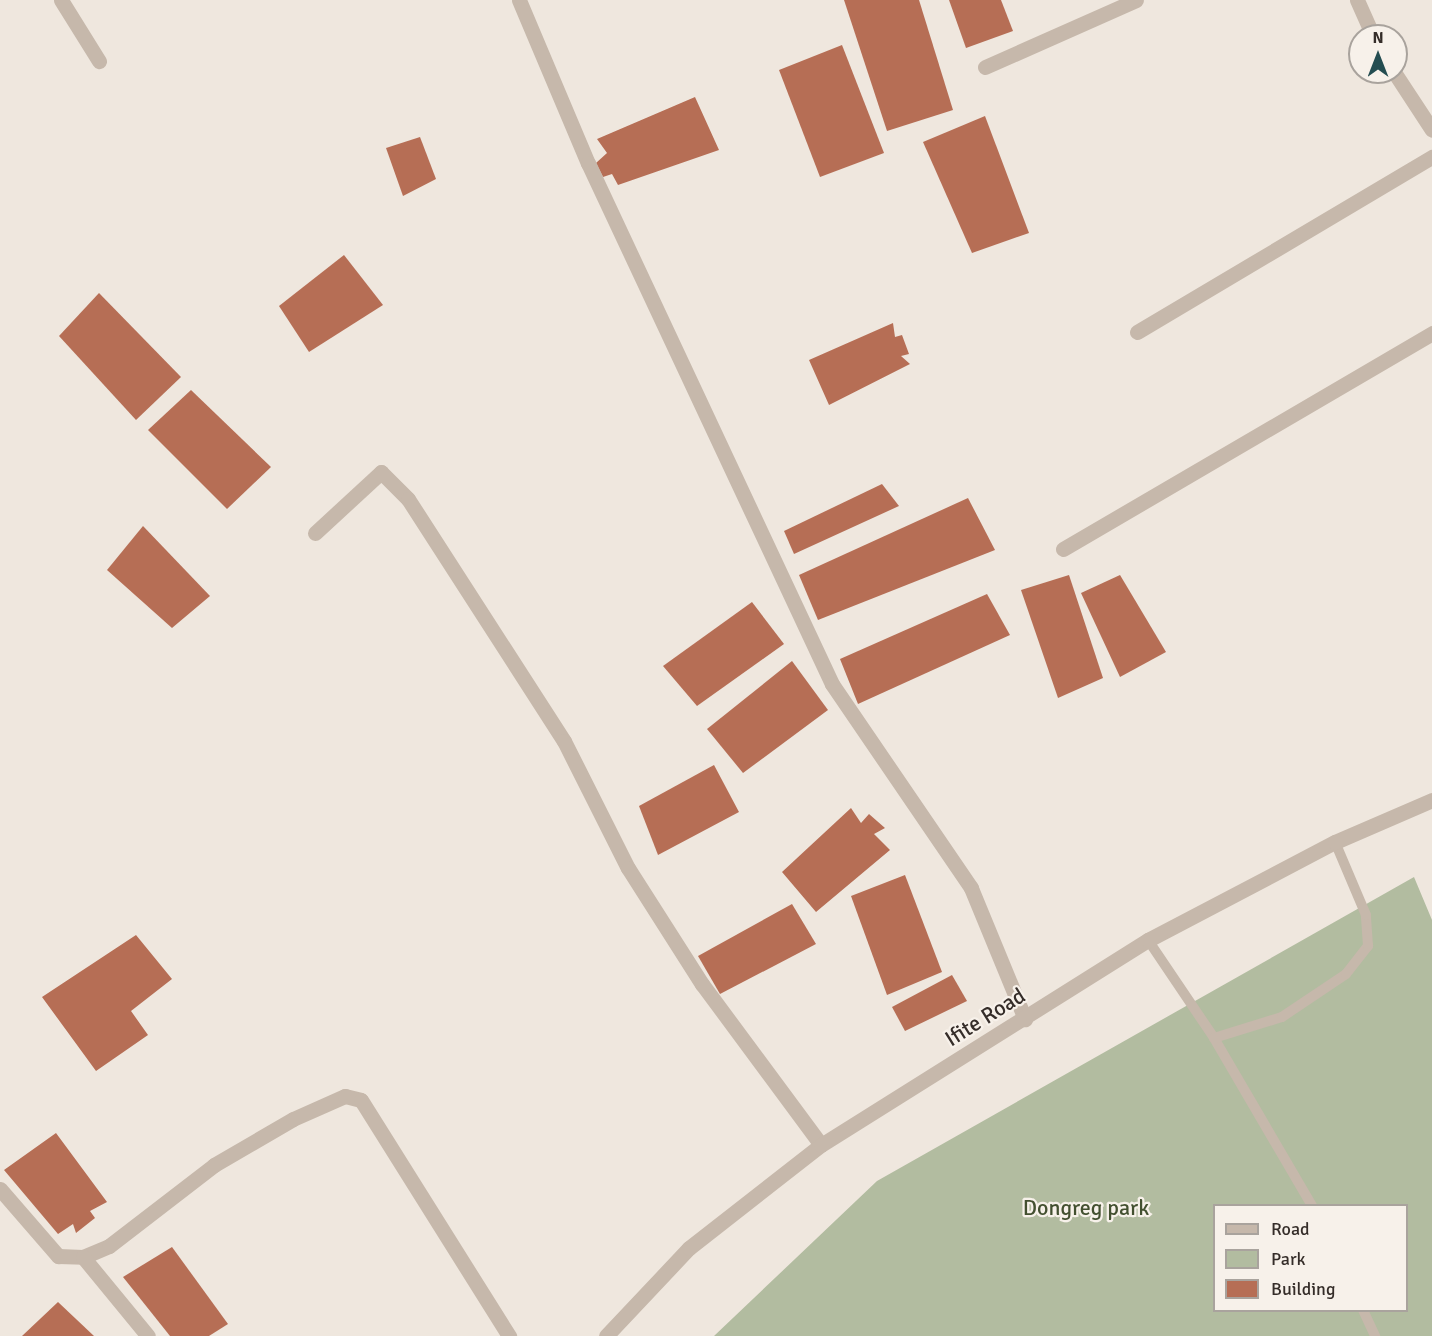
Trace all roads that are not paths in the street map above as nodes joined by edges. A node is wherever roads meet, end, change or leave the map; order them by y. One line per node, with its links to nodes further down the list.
1 (61, 0): 6 (street)
2 (519, 0): 18 (street)
3 (1136, 0): 7 (street)
4 (1357, 0): 5 (street)
5 (1368, 24)
6 (99, 61)
7 (984, 67)
8 (1402, 84): 9 (street)
9 (1432, 130)
10 (1432, 157): 11 (street)
11 (1137, 332)
12 (1432, 333): 14 (street)
13 (315, 533): 20 (street)
14 (1063, 549)
15 (1432, 800): 16 (street, Ifite Road)
16 (1335, 842): 17 (street, Ifite Road); 19 (lane)
17 (1148, 940): 18 (street, Ifite Road); 19 (lane)
18 (1025, 1019): 20 (street, Ifite Road)
19 (1214, 1038): 22 (lane)
20 (821, 1145): 27 (street, Ifite Road)
21 (0, 1189): 23 (street)
22 (1311, 1204)
23 (83, 1257): 25 (street); 26 (street)
24 (1364, 1312): 28 (lane)
25 (148, 1336)
26 (509, 1336)
27 (606, 1336)
28 (1375, 1336)

